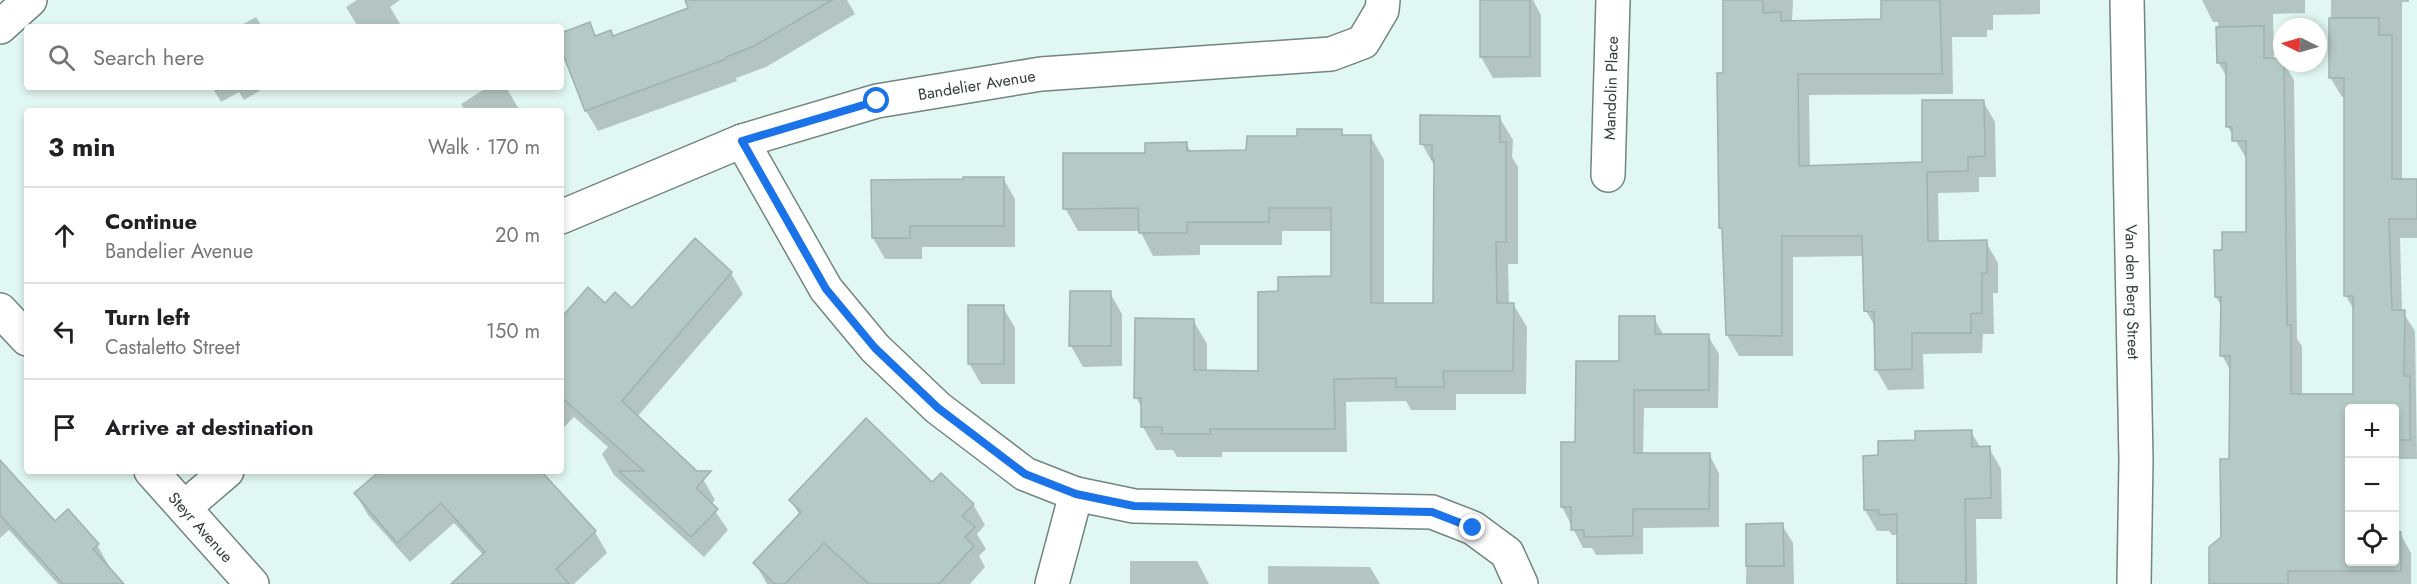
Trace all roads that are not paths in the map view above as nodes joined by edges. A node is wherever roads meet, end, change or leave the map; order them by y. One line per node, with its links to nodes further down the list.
1 (30, 0): 5 (street)
2 (1383, 0): 6 (street, Bandelier Avenue)
3 (1613, 0): 7 (street, Mandolin Place)
4 (2127, 0): 18 (street, Van den Berg Street)
5 (0, 27)
6 (742, 141): 8 (street, Bandelier Avenue); 13 (street)
7 (1608, 175)
8 (564, 216)
9 (0, 310): 10 (street)
10 (24, 336)
11 (154, 474): 14 (street, Steyr Avenue)
12 (224, 474): 14 (street)
13 (1076, 494): 16 (street); 17 (street)
14 (185, 507): 15 (street, Steyr Avenue)
15 (252, 584)
16 (1052, 584)
17 (1521, 584)
18 (2134, 584)

